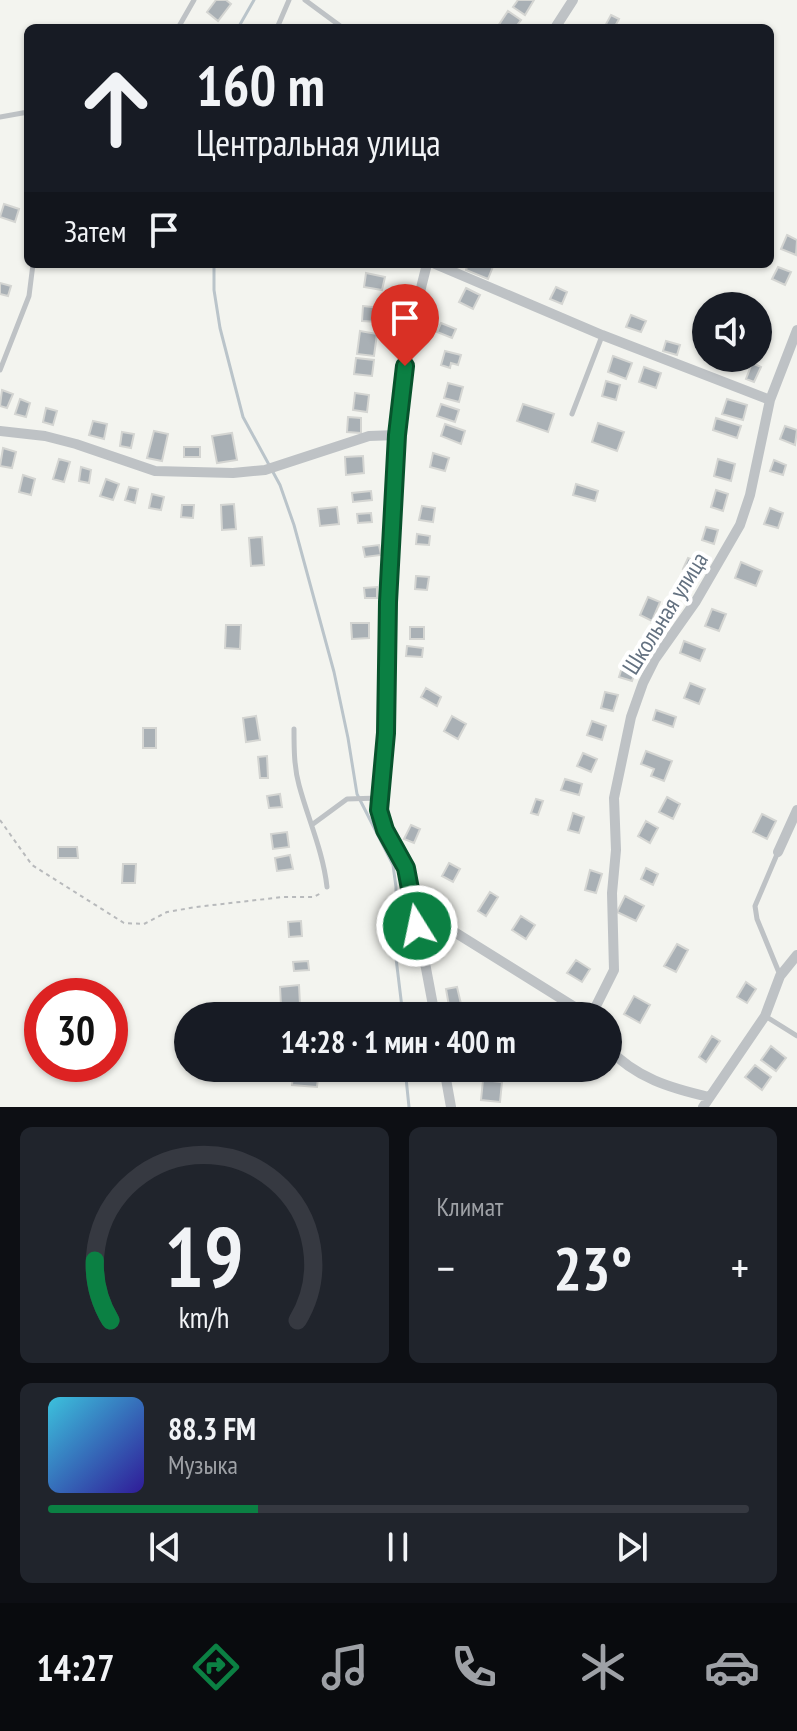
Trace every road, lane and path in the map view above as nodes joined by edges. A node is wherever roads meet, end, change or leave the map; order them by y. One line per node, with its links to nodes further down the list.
1 (194, 0): 5 (lane)
2 (289, 0): 6 (lane)
3 (305, 0): 7 (lane)
4 (573, 0): 8 (street)
5 (180, 24)
6 (279, 24)
7 (338, 24)
8 (558, 24)
9 (24, 113): 10 (lane)
10 (0, 117)
11 (32, 268): 16 (lane)
12 (426, 268): 20 (street)
13 (444, 268): 15 (street)
14 (797, 330): 17 (street, Школьная улица)
15 (602, 335): 17 (street); 18 (lane)
16 (0, 370)
17 (770, 400): 33 (street, Школьная улица)
18 (572, 414)
19 (0, 431): 20 (street)
20 (397, 435): 22 (street)
21 (294, 729): 25 (lane)
22 (380, 798): 25 (lane); 28 (street)
23 (797, 810): 26 (street)
24 (0, 820): 27 (path)
25 (313, 825): 27 (lane)
26 (778, 852): 30 (lane)
27 (327, 887)
28 (417, 926): 31 (street); 32 (street)
29 (797, 955): 30 (street)
30 (780, 976): 34 (street)
31 (432, 1002)
32 (567, 1002)
33 (597, 1002)
34 (765, 1016): 35 (lane); 38 (street)
35 (797, 1036)
36 (622, 1060): 38 (street)
37 (447, 1082): 39 (street)
38 (706, 1102)
39 (451, 1107)

